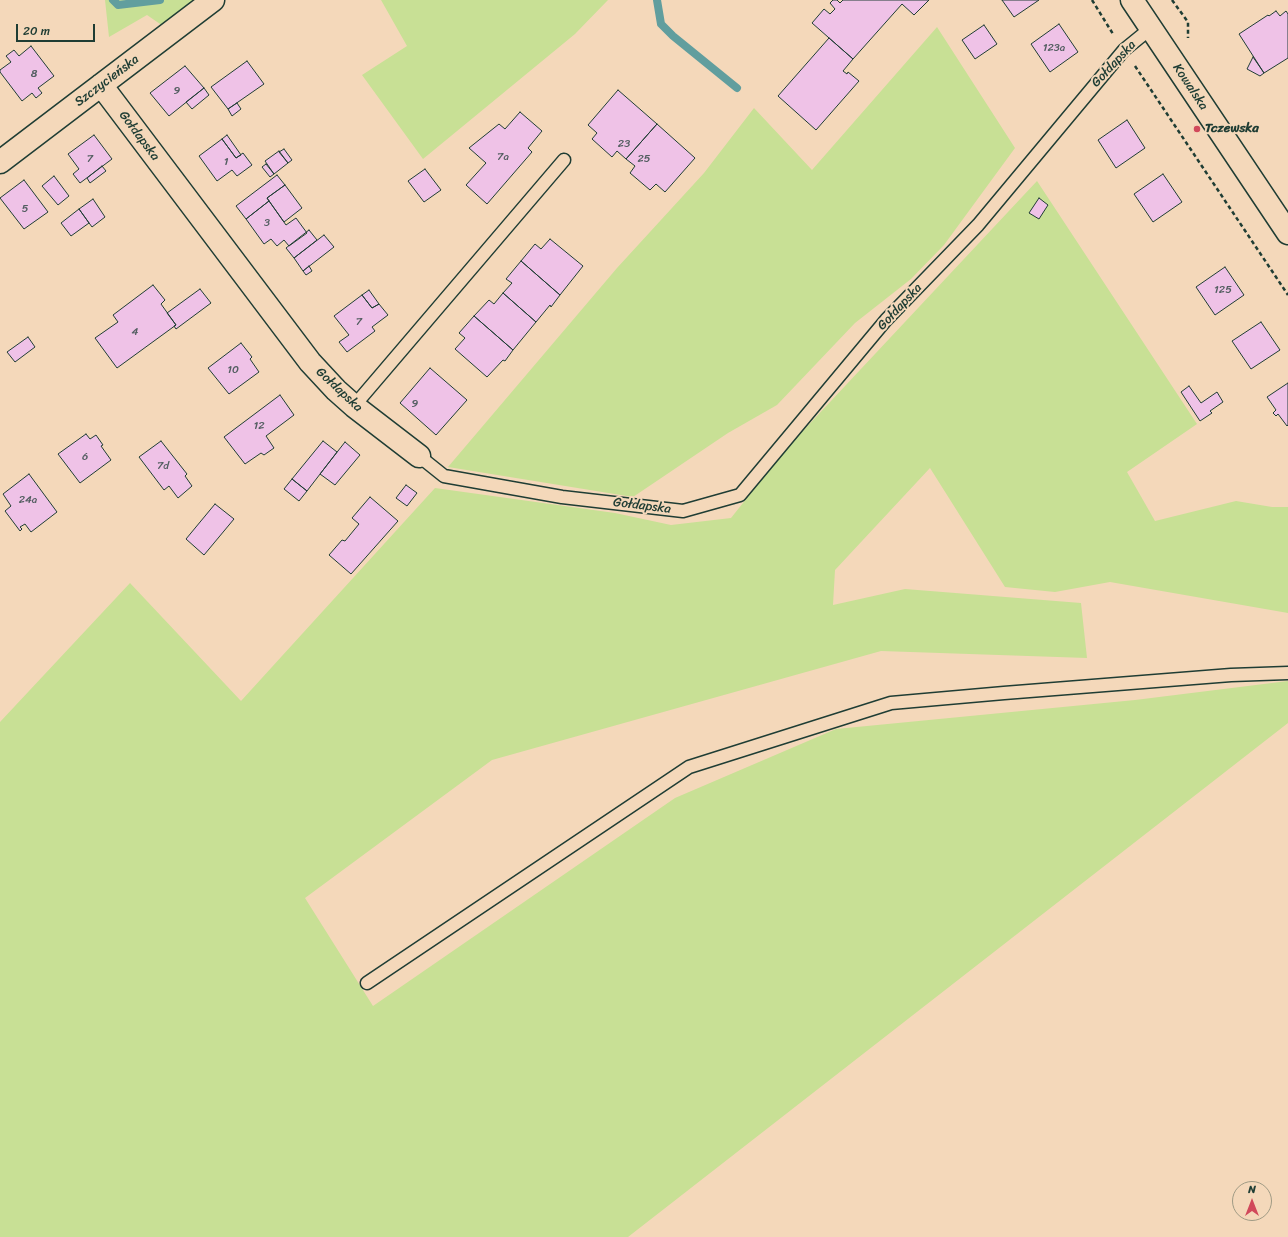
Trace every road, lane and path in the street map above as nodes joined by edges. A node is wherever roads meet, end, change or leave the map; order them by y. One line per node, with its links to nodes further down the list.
1 (213, 0): 6 (street, Szczycieńska)
2 (1092, 0): 5 (path)
3 (1132, 0): 4 (street, Kowalska)
4 (1151, 28): 5 (lane, Gołdapska); 9 (street, Kowalska)
5 (1124, 50): 10 (path); 12 (lane, Gołdapska)
6 (102, 85): 8 (street, Szczycieńska); 11 (street, Gołdapska)
7 (564, 160): 11 (lane)
8 (0, 162)
9 (1288, 233)
10 (1288, 295)
11 (354, 406): 12 (street, Gołdapska)
12 (419, 456)
13 (1288, 673): 14 (lane)
14 (367, 983)

